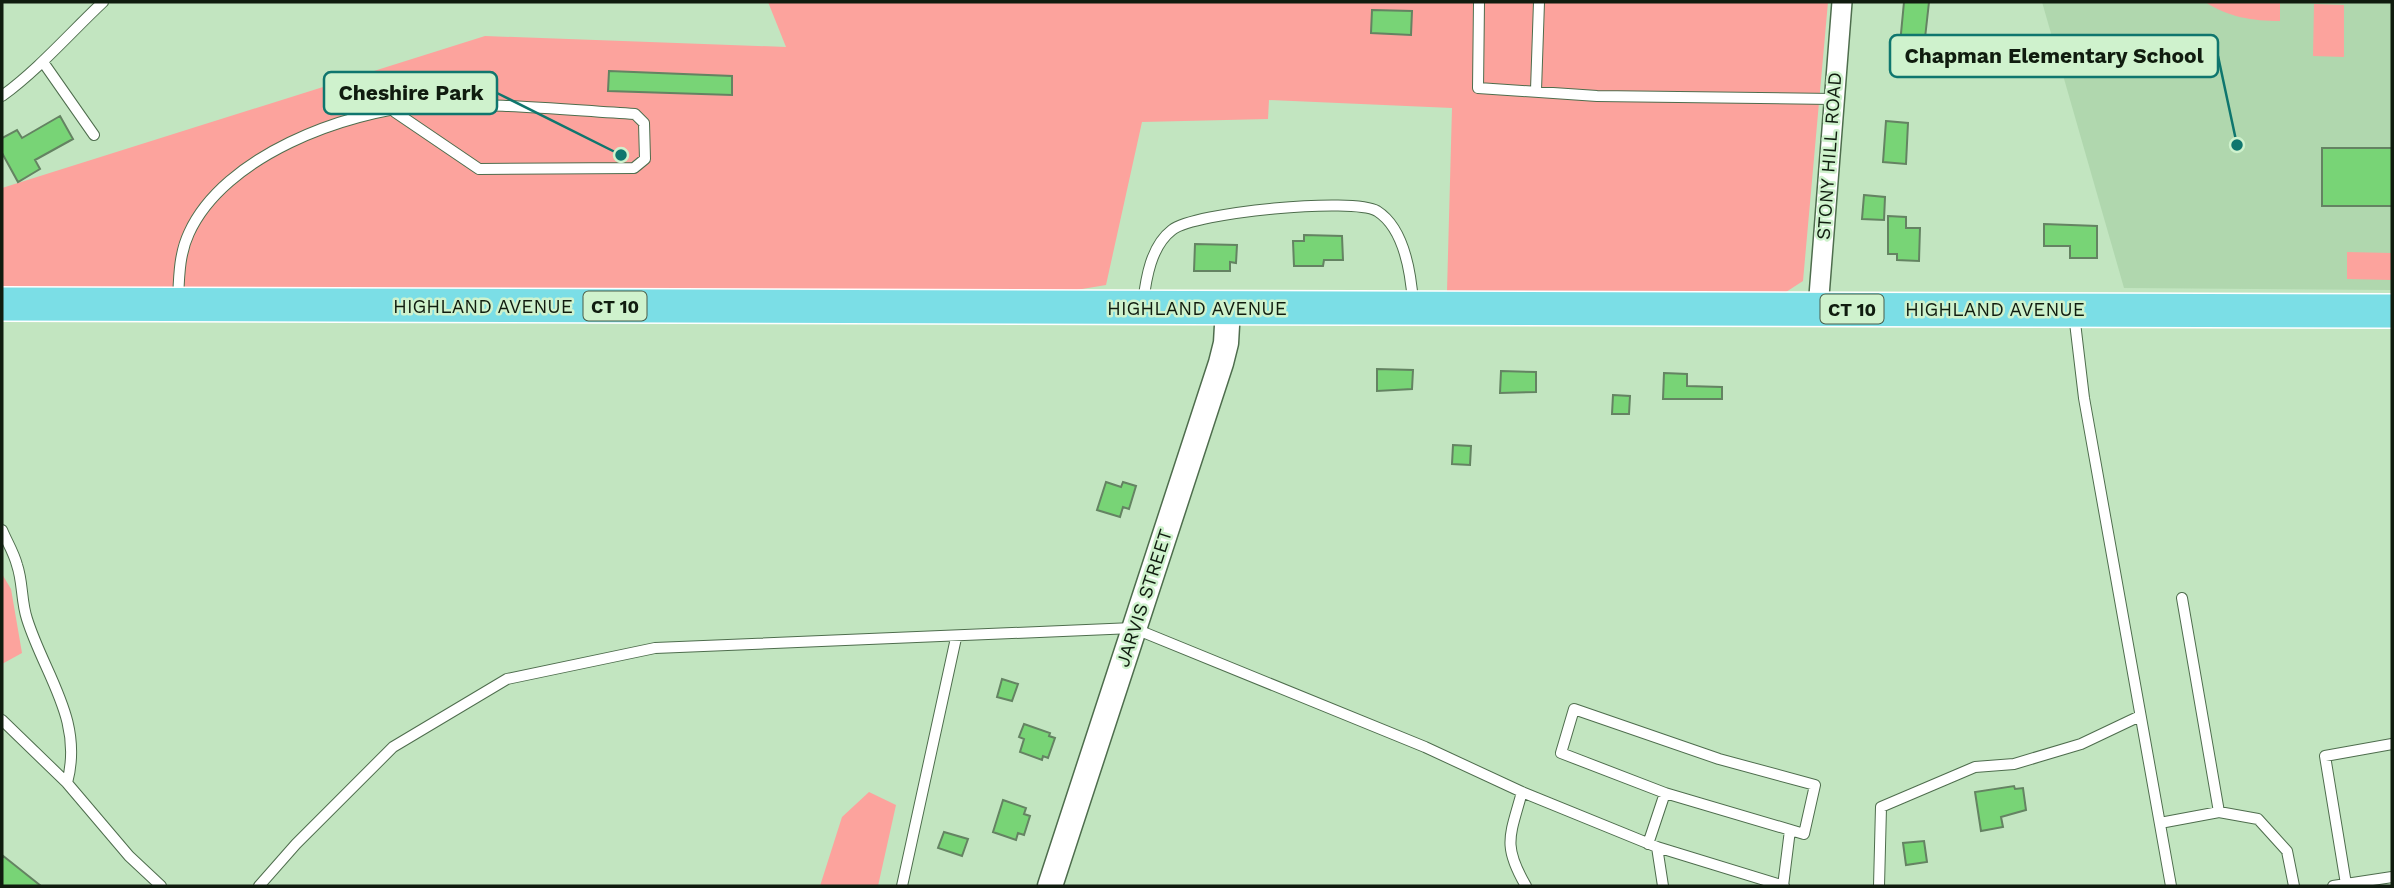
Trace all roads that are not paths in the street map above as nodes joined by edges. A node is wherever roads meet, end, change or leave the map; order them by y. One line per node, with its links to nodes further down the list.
1 (103, 2): 5 (lane)
2 (1479, 2): 6 (lane)
3 (1539, 2): 6 (lane)
4 (1842, 2): 8 (street, STONY HILL ROAD)
5 (43, 62): 7 (lane); 10 (lane)
6 (1536, 90): 8 (lane)
7 (2, 96)
8 (1833, 99): 16 (street, STONY HILL ROAD)
9 (395, 112): 9 (lane); 12 (lane)
10 (94, 135)
11 (2, 304): 12 (highway, HIGHLAND AVENUE / CT 10)
12 (177, 305): 14 (highway, HIGHLAND AVENUE / CT 10)
13 (1413, 307): 14 (lane); 15 (highway, HIGHLAND AVENUE / CT 10); 16 (highway, HIGHLAND AVENUE / CT 10)
14 (1143, 308): 15 (highway, HIGHLAND AVENUE / CT 10)
15 (1228, 308): 21 (street, JARVIS STREET)
16 (1818, 309): 17 (highway, HIGHLAND AVENUE / CT 10)
17 (2074, 309): 18 (highway, HIGHLAND AVENUE / CT 10); 23 (lane)
18 (2392, 311)
19 (2, 530): 26 (lane)
20 (2182, 598): 29 (lane)
21 (1133, 628): 22 (lane); 27 (lane); 38 (street, JARVIS STREET)
22 (956, 638): 36 (lane); 37 (lane)
23 (2140, 716): 30 (lane); 42 (lane)
24 (2, 720): 26 (lane)
25 (2392, 744): 34 (lane)
26 (67, 783): 35 (lane)
27 (1522, 792): 32 (lane); 39 (lane)
28 (1665, 793): 31 (lane); 31 (lane); 32 (lane)
29 (2219, 812): 30 (lane); 44 (lane)
30 (2160, 823): 43 (lane)
31 (1790, 830): 41 (lane)
32 (1652, 845): 40 (lane); 41 (lane)
33 (2392, 877): 34 (lane)
34 (2346, 884): 45 (lane)
35 (161, 886)
36 (259, 886)
37 (902, 886)
38 (1051, 886)
39 (1526, 886)
40 (1663, 886)
41 (1784, 886)
42 (1879, 886)
43 (2171, 886)
44 (2294, 886)
45 (2333, 886)

